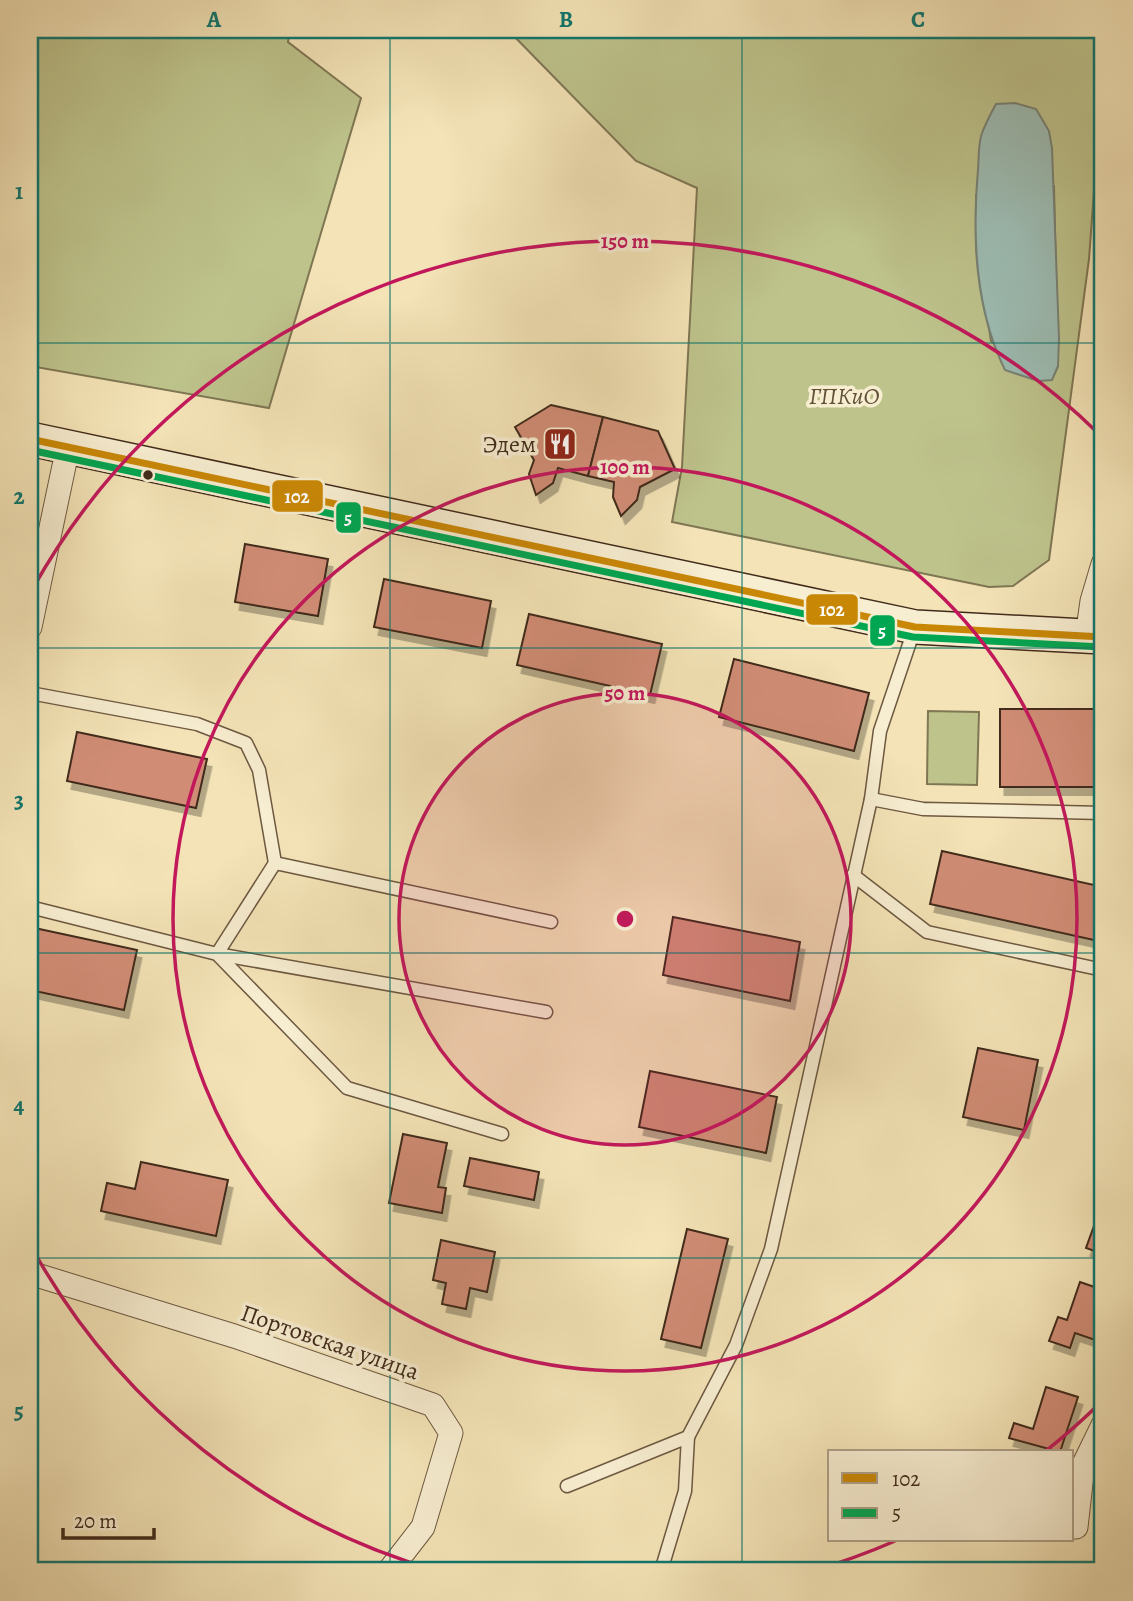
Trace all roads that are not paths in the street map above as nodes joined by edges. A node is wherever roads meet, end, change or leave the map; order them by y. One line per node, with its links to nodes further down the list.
1 (30, 439): 2 (main road)
2 (68, 447): 4 (street); 5 (main road)
3 (1103, 564): 6 (street)
4 (30, 627)
5 (915, 627): 6 (main road); 8 (lane)
6 (1095, 637)
7 (30, 693): 10 (lane)
8 (871, 799): 9 (lane); 11 (lane)
9 (1103, 813)
10 (275, 863): 13 (lane); 14 (lane)
11 (853, 875): 15 (lane); 20 (lane)
12 (30, 907): 14 (lane)
13 (551, 922)
14 (217, 954): 16 (lane); 17 (lane)
15 (1103, 970)
16 (546, 1012)
17 (502, 1134)
18 (30, 1273): 23 (street, Портовская улица)
19 (1103, 1425): 22 (street)
20 (688, 1437): 21 (lane); 24 (lane)
21 (567, 1486)
22 (1076, 1527)
23 (389, 1571)
24 (661, 1571)

